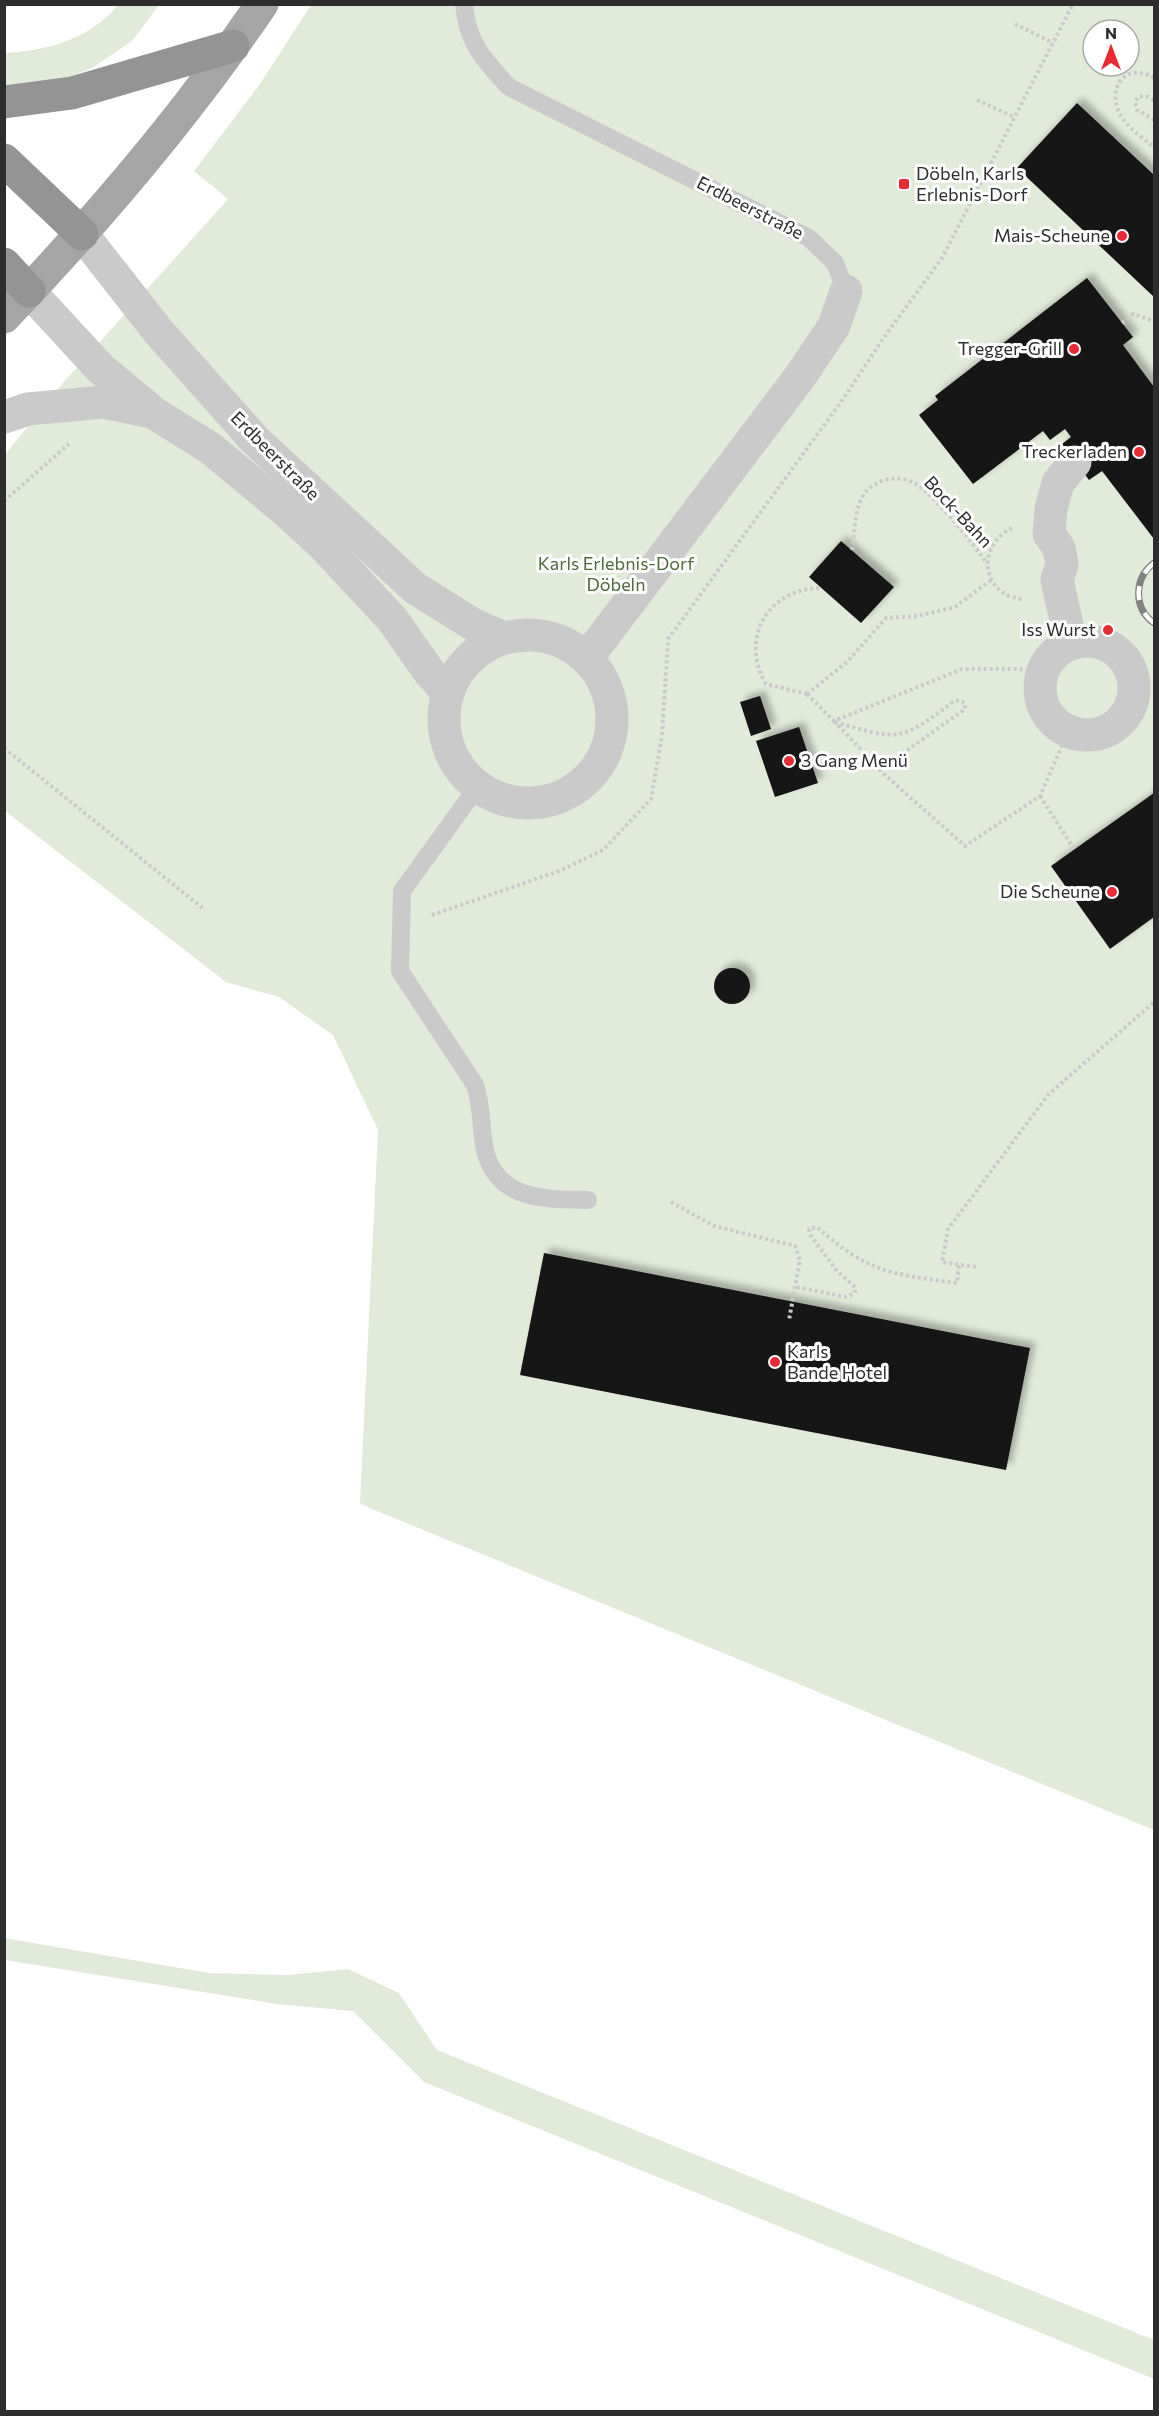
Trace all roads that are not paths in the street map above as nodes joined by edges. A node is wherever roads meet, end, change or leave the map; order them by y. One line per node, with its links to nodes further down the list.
1 (262, 4): 3 (main road)
2 (464, 4): 9 (lane, Erdbeerstraße)
3 (233, 46): 4 (highway); 6 (main road)
4 (4, 102)
5 (4, 160): 6 (highway)
6 (82, 234): 8 (main road); 14 (street, Erdbeerstraße)
7 (4, 264): 8 (highway)
8 (29, 291): 10 (main road); 11 (street, Erdbeerstraße)
9 (846, 291): 16 (street, Erdbeerstraße)
10 (4, 317)
11 (154, 413): 12 (street, Erdbeerstraße); 17 (street, Erdbeerstraße)
12 (4, 417)
13 (1075, 462): 15 (street)
14 (504, 638): 16 (street, Erdbeerstraße); 17 (street, Erdbeerstraße)
15 (1071, 642): 18 (street); 18 (street)
16 (587, 658): 19 (street, Erdbeerstraße)
17 (448, 693): 19 (street, Erdbeerstraße)
18 (1141, 716)
19 (478, 786): 20 (lane)
20 (588, 1200)

